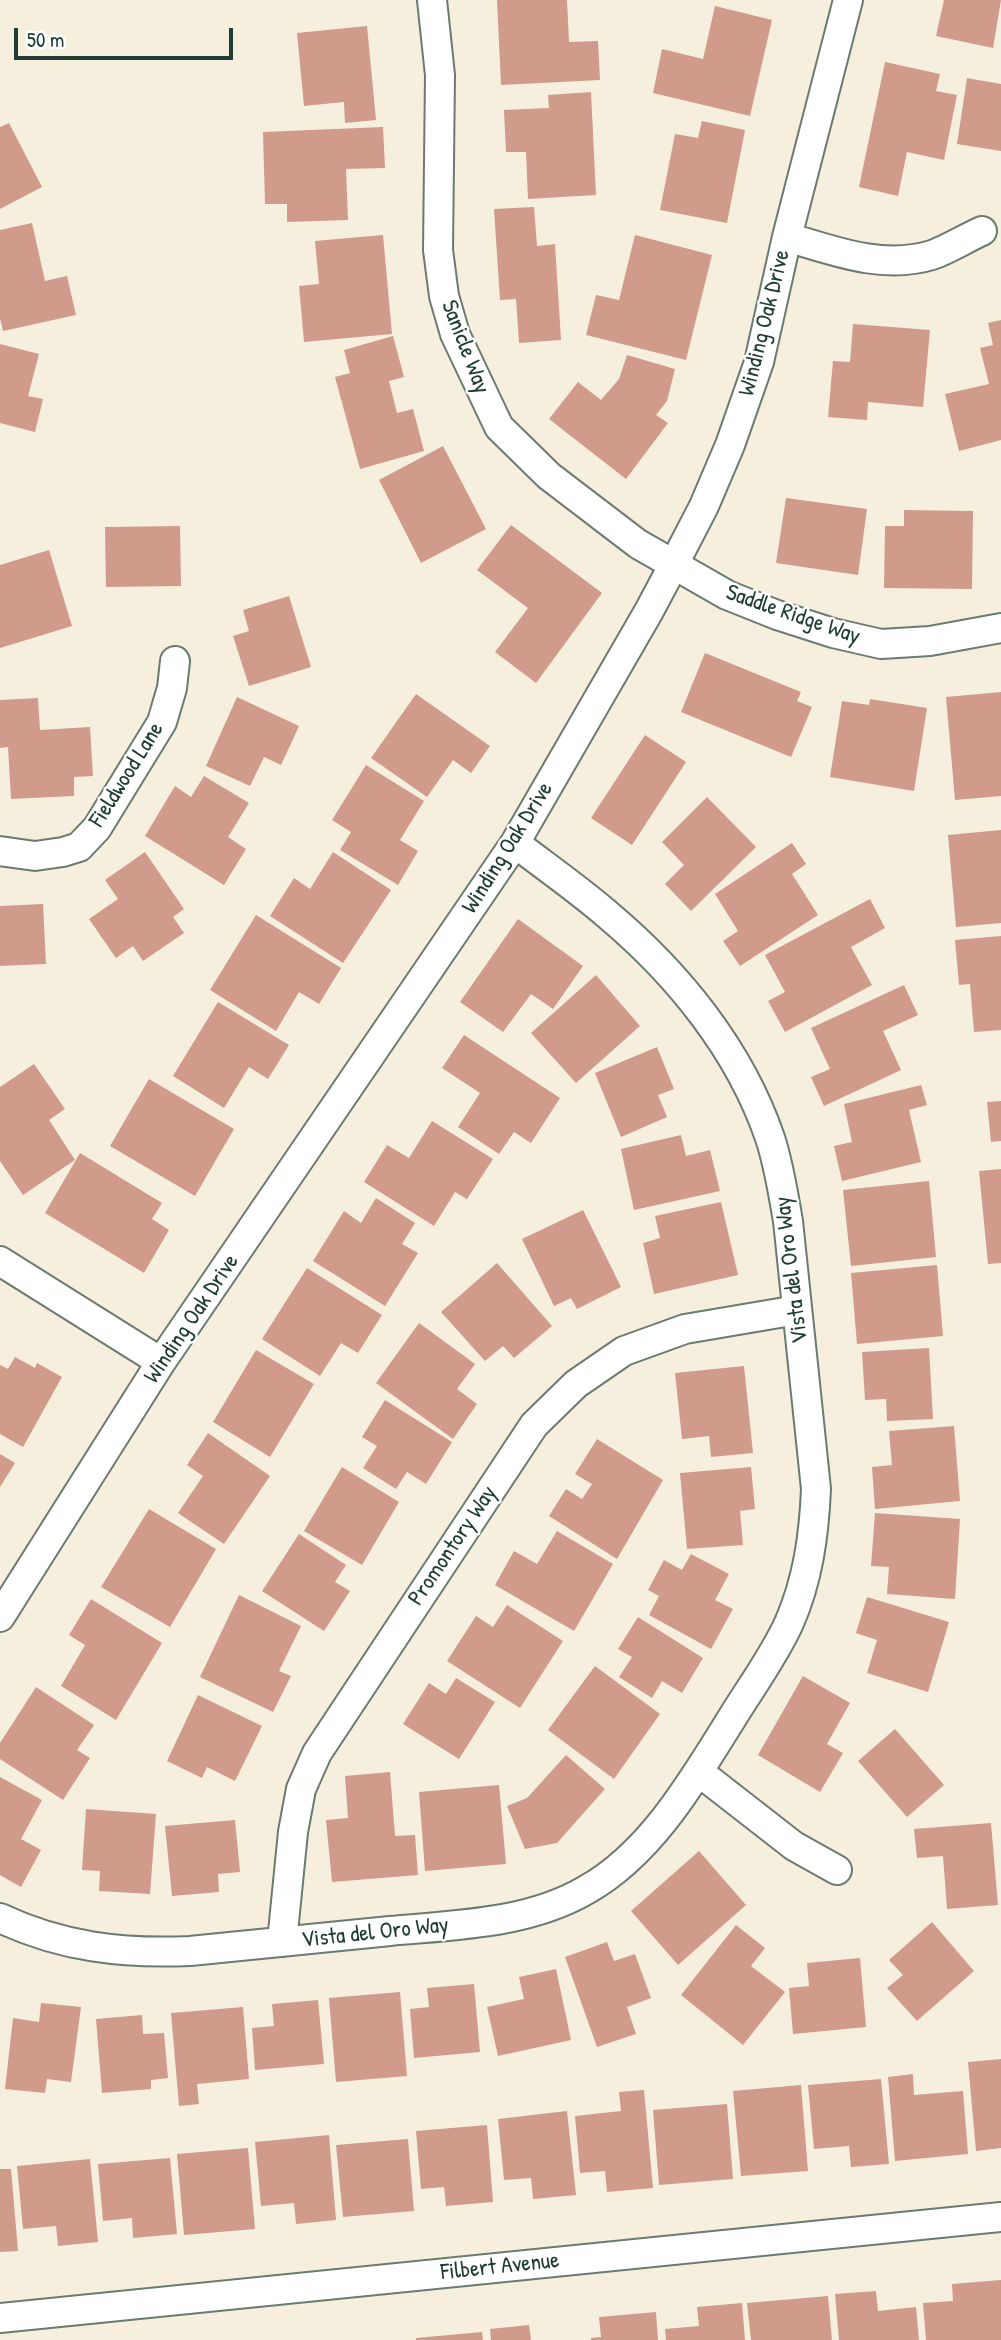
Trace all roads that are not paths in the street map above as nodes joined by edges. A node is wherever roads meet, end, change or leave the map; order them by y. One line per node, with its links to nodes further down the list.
1 (432, 0): 5 (street, Sanicle Way)
2 (848, 0): 4 (street, Winding Oak Drive)
3 (982, 231): 4 (street)
4 (787, 237): 5 (street, Winding Oak Drive)
5 (674, 564): 6 (street, Saddle Ridge Way); 8 (street, Winding Oak Drive)
6 (1001, 628)
7 (174, 661): 9 (street, Fieldwood Lane)
8 (515, 843): 11 (street, Vista del Oro Way); 12 (street, Winding Oak Drive)
9 (0, 851)
10 (0, 1261): 12 (street)
11 (797, 1310): 14 (street, Vista del Oro Way); 17 (street, Promontory Way)
12 (161, 1362): 13 (street, Winding Oak Drive)
13 (0, 1617)
14 (699, 1772): 15 (street); 17 (street, Vista del Oro Way)
15 (837, 1870)
16 (0, 1918): 17 (street, Vista del Oro Way)
17 (282, 1942)
18 (1001, 2217): 19 (street, Filbert Avenue)
19 (0, 2318)

